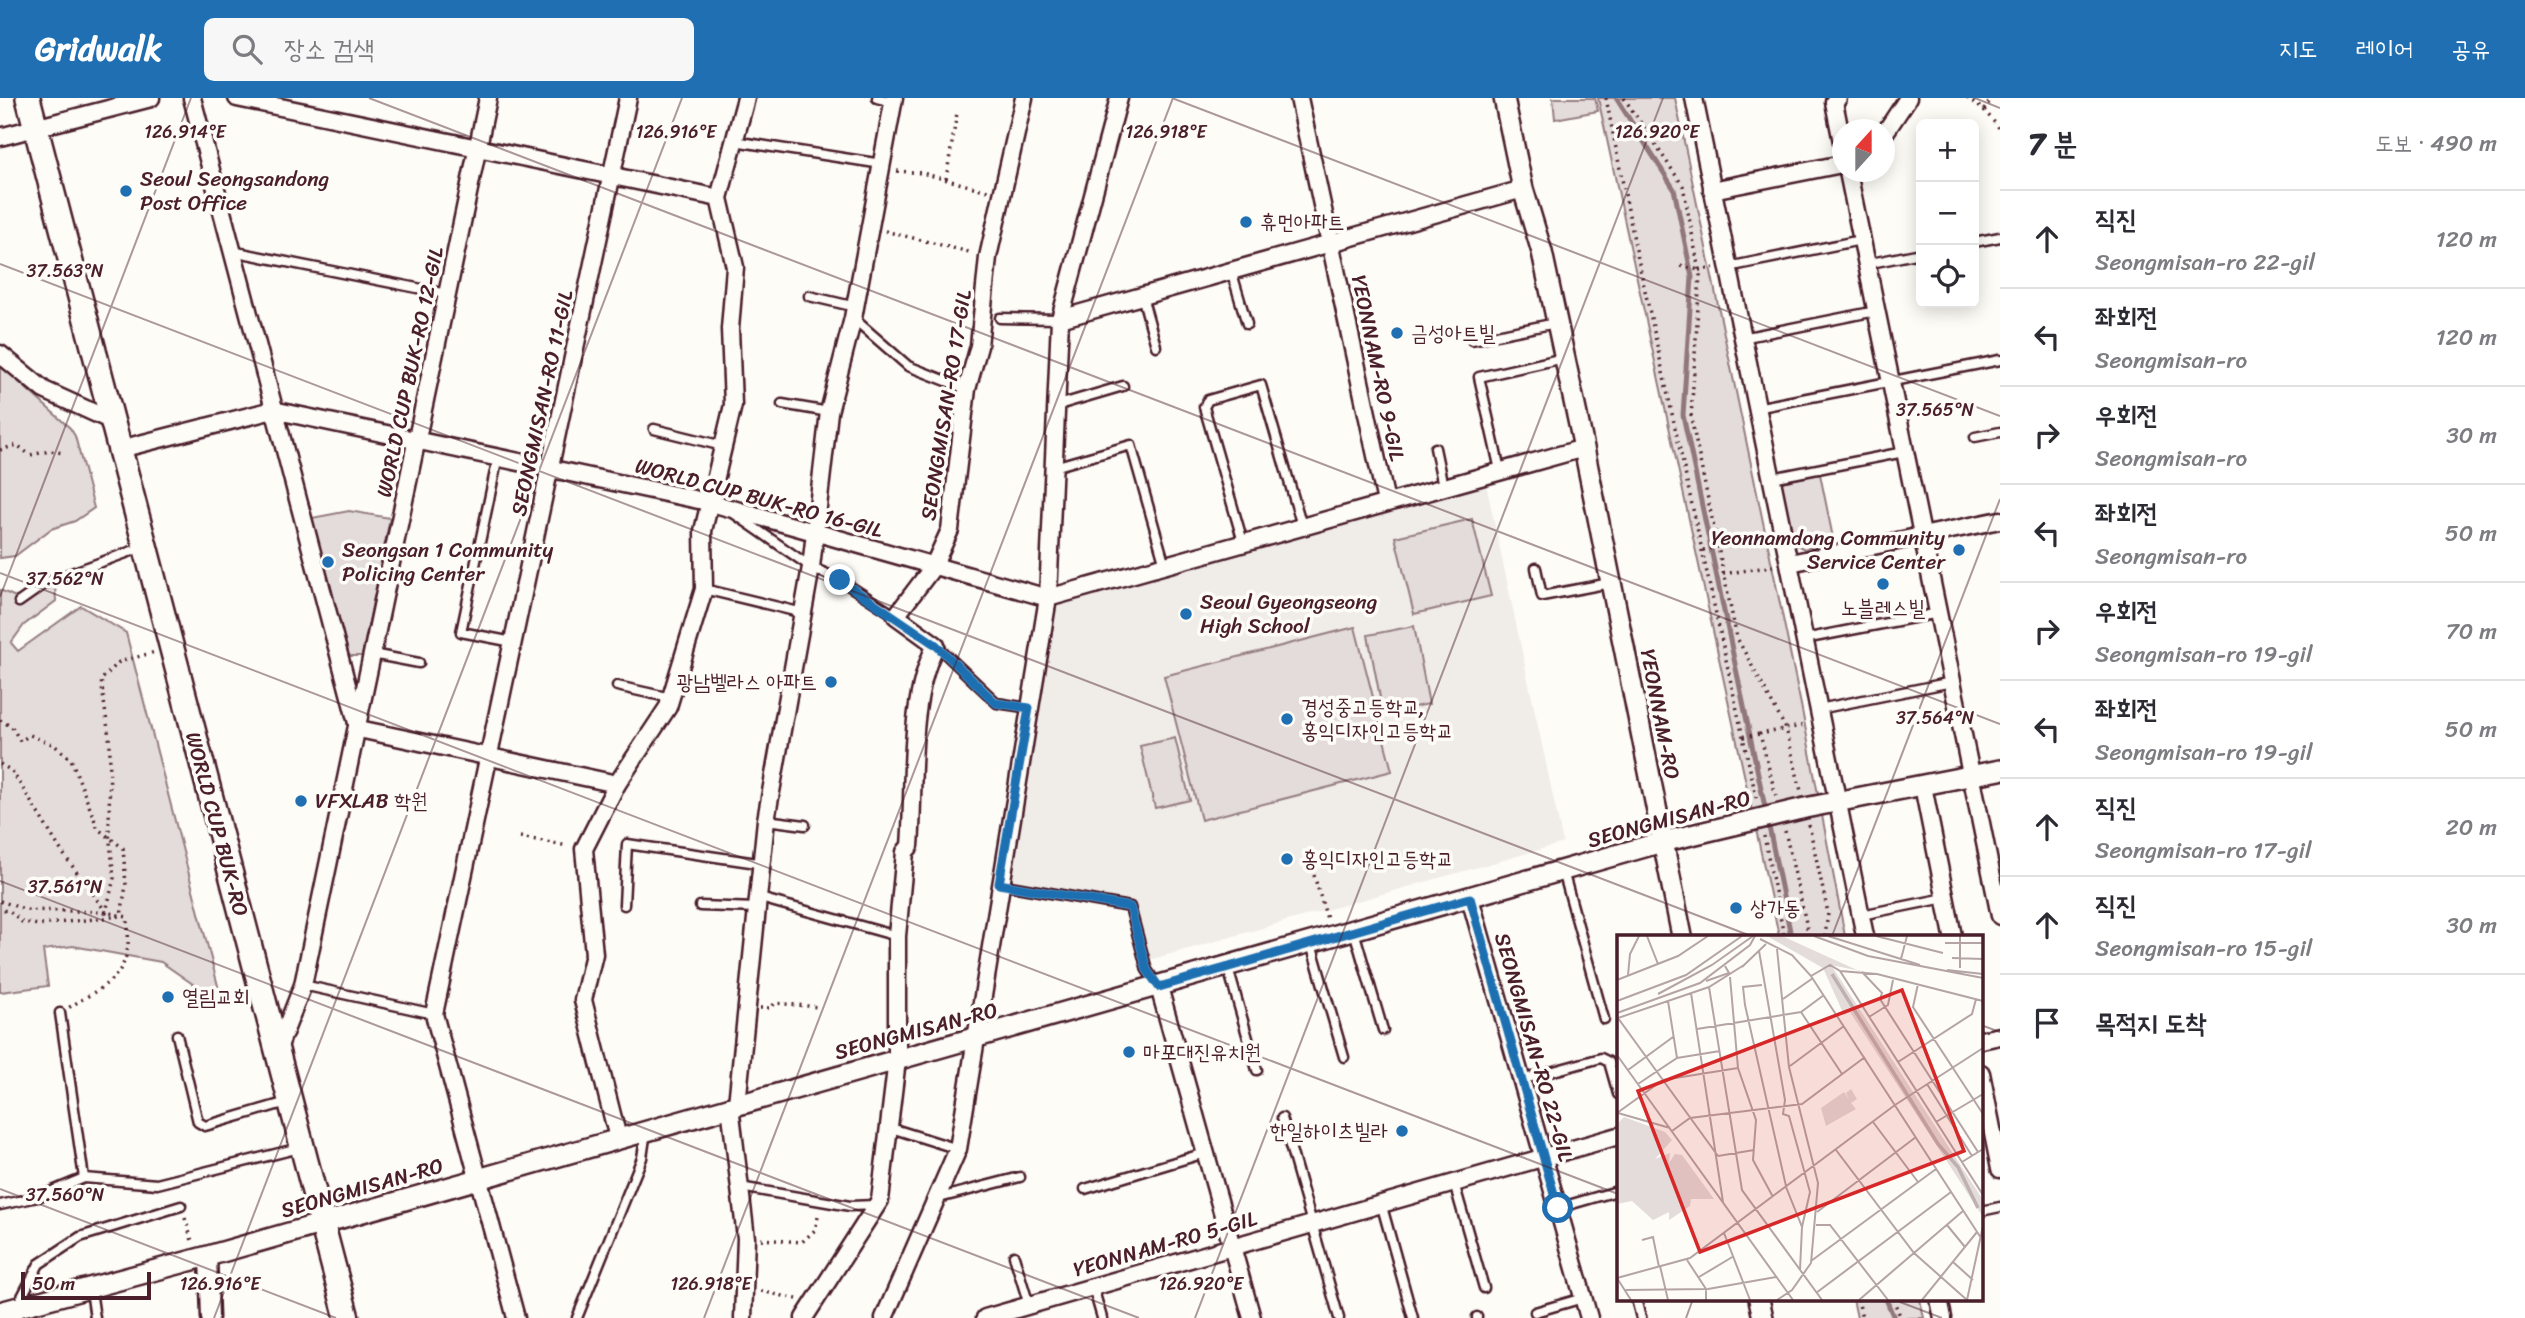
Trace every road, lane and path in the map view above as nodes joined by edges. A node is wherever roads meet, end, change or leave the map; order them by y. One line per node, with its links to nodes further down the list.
1 (28, 98): 24 (main road, WORLD CUP BUK-RO)
2 (151, 98): 24 (street)
3 (192, 98): 43 (street)
4 (237, 98): 28 (street)
5 (488, 98): 28 (street, WORLD CUP BUK-RO 12-GIL)
6 (628, 98): 31 (street, SEONGMISAN-RO 11-GIL)
7 (746, 98): 27 (street)
8 (1024, 98): 36 (street, SEONGMISAN-RO 17-GIL)
9 (1119, 98): 57 (street)
10 (1299, 98): 42 (street, YEONNAM-RO 9-GIL)
11 (1504, 98): 34 (street, YEONNAM-RO)
12 (1606, 98): 102 (path)
13 (1624, 98): 50 (path)
14 (1694, 98): 35 (street)
15 (1838, 98): 22 (street)
16 (1908, 98): 23 (street)
17 (1967, 98): 20 (path)
18 (1992, 98): 20 (path)
19 (888, 99): 30 (street)
20 (1984, 110): 25 (path)
21 (957, 113): 32 (path)
22 (1838, 119)
23 (1895, 119)
24 (36, 128): 26 (street); 74 (main road, WORLD CUP BUK-RO)
25 (2000, 129)
26 (0, 137)
27 (734, 141): 30 (lane); 37 (street)
28 (478, 148): 31 (street); 51 (street, WORLD CUP BUK-RO 12-GIL)
29 (1832, 166): 35 (street)
30 (882, 167): 32 (path); 38 (street)
31 (611, 175): 37 (street); 88 (street, SEONGMISAN-RO 11-GIL)
32 (946, 179): 36 (path)
33 (1850, 182): 40 (street)
34 (1523, 189): 42 (street); 58 (street, YEONNAM-RO)
35 (1712, 190): 48 (street)
36 (1000, 194): 45 (street, SEONGMISAN-RO 17-GIL)
37 (719, 198): 79 (street)
38 (871, 228): 45 (path); 55 (street)
39 (2000, 237): 41 (lane)
40 (1861, 240): 46 (street); 48 (lane)
41 (1979, 241)
42 (1329, 242): 49 (street); 93 (street, YEONNAM-RO 9-GIL)
43 (232, 251): 51 (lane); 72 (street)
44 (1916, 254): 46 (lane)
45 (988, 257): 68 (street, SEONGMISAN-RO 17-GIL)
46 (1866, 264): 54 (street)
47 (1681, 266): 50 (path, bridge)
48 (1728, 267): 60 (street)
49 (1231, 270): 53 (street); 59 (lane)
50 (1699, 270): 101 (path)
51 (447, 294): 78 (street, WORLD CUP BUK-RO 12-GIL)
52 (809, 296): 55 (lane)
53 (1142, 296): 57 (street); 62 (lane)
54 (1876, 310): 60 (lane); 66 (street)
55 (855, 312): 68 (lane); 73 (street)
56 (1000, 318): 57 (lane)
57 (1060, 318): 70 (street)
58 (1556, 323): 61 (lane); 64 (street, YEONNAM-RO)
59 (1247, 324)
60 (1742, 338): 71 (street)
61 (1472, 340)
62 (1156, 346)
63 (0, 354): 74 (street)
64 (1564, 358): 81 (street, YEONNAM-RO); 89 (lane)
65 (2000, 360): 66 (lane)
66 (1891, 382): 71 (lane); 84 (street)
67 (1123, 386): 70 (lane)
68 (967, 389): 106 (street, SEONGMISAN-RO 17-GIL)
69 (782, 404): 73 (lane)
70 (1055, 406): 87 (street)
71 (1756, 408): 90 (street)
72 (273, 410): 78 (street, WORLD CUP BUK-RO 16-GIL); 82 (street, WORLD CUP BUK-RO 16-GIL); 128 (street)
73 (829, 412): 97 (street)
74 (113, 421): 82 (main road, WORLD CUP BUK-RO)
75 (654, 429): 79 (lane)
76 (2000, 432): 77 (lane)
77 (1975, 437)
78 (418, 439): 86 (street, WORLD CUP BUK-RO 16-GIL); 120 (street, WORLD CUP BUK-RO 12-GIL)
79 (723, 446): 92 (street)
80 (1435, 448): 91 (lane)
81 (1584, 448): 89 (street); 109 (street, YEONNAM-RO)
82 (120, 449): 100 (main road, WORLD CUP BUK-RO)
83 (0, 450): 85 (path)
84 (1904, 452): 90 (lane); 98 (street)
85 (64, 453)
86 (498, 457): 88 (street, WORLD CUP BUK-RO 16-GIL); 117 (lane)
87 (1054, 467): 104 (lane); 111 (street)
88 (550, 468): 92 (street, WORLD CUP BUK-RO 16-GIL); 117 (street, SEONGMISAN-RO 11-GIL)
89 (1500, 470): 91 (street)
90 (1772, 478): 103 (street)
91 (1443, 486): 93 (street)
92 (708, 502): 94 (street, WORLD CUP BUK-RO 16-GIL); 110 (street)
93 (1386, 502): 96 (street)
94 (724, 507): 97 (street, WORLD CUP BUK-RO 16-GIL); 105 (lane)
95 (2000, 520): 98 (street)
96 (1302, 526): 99 (street); 99 (lane)
97 (814, 533): 105 (street); 106 (street, WORLD CUP BUK-RO 16-GIL)
98 (1922, 536): 103 (street); 114 (street)
99 (1242, 542): 104 (street)
100 (146, 546): 112 (lane); 119 (main road, WORLD CUP BUK-RO)
101 (1718, 547): 102 (path, bridge); 108 (path)
102 (1703, 550): 130 (path)
103 (1790, 563): 108 (path); 116 (street)
104 (1165, 565): 111 (street)
105 (811, 567): 113 (street); 115 (lane)
106 (933, 567): 111 (street, WORLD CUP BUK-RO 16-GIL); 115 (street, SEONGMISAN-RO 17-GIL)
107 (1536, 568): 109 (lane)
108 (1723, 574): 138 (path)
109 (1611, 582): 144 (street, YEONNAM-RO)
110 (704, 589): 113 (lane); 124 (street)
111 (1048, 598): 125 (street)
112 (19, 602)
113 (803, 613): 140 (street)
114 (1939, 613): 116 (lane); 122 (street)
115 (897, 616): 118 (street)
116 (1804, 639): 126 (street)
117 (513, 642): 131 (street, SEONGMISAN-RO 11-GIL)
118 (936, 645): 125 (lane); 167 (street)
119 (171, 648): 143 (path); 183 (main road, WORLD CUP BUK-RO)
120 (372, 654): 121 (lane); 128 (street, WORLD CUP BUK-RO 12-GIL)
121 (419, 663)
122 (1952, 682): 126 (lane); 134 (street)
123 (617, 686): 124 (lane)
124 (671, 698): 135 (street)
125 (1029, 708): 149 (street)
126 (1819, 709): 137 (street)
127 (0, 720): 143 (path)
128 (359, 729): 131 (street); 171 (street, WORLD CUP BUK-RO 12-GIL)
129 (1760, 734): 130 (path, bridge)
130 (1743, 737): 139 (path)
131 (489, 757): 135 (street); 176 (street, SEONGMISAN-RO 11-GIL)
132 (0, 764): 158 (path)
133 (2000, 770): 134 (street, SEONGMISAN-RO)
134 (1971, 776): 136 (street, SEONGMISAN-RO); 156 (street)
135 (617, 785): 145 (street)
136 (1923, 786): 137 (street, SEONGMISAN-RO); 151 (street)
137 (1838, 801): 138 (street, SEONGMISAN-RO); 159 (street)
138 (1805, 808): 139 (street, SEONGMISAN-RO); 164 (path)
139 (1760, 819): 144 (street, SEONGMISAN-RO); 163 (path)
140 (766, 820): 141 (lane); 146 (street)
141 (805, 825)
142 (520, 836): 145 (path)
143 (110, 838): 158 (path); 160 (path)
144 (1662, 842): 147 (street, SEONGMISAN-RO); 162 (street, YEONNAM-RO)
145 (584, 849): 196 (street)
146 (764, 864): 153 (street); 154 (lane)
147 (1563, 871): 150 (street, SEONGMISAN-RO); 177 (lane)
148 (1314, 875): 168 (path)
149 (999, 884): 172 (lane); 181 (street)
150 (1470, 898): 161 (street, SEONGMISAN-RO); 188 (street, SEONGMISAN-RO 22-GIL)
151 (1945, 898): 159 (lane); 166 (street)
152 (0, 901): 158 (path)
153 (760, 903): 155 (lane); 167 (lane); 174 (street)
154 (624, 905)
155 (700, 906)
156 (1999, 907)
157 (0, 910): 160 (path)
158 (106, 912): 160 (path)
159 (1861, 915): 165 (street)
160 (121, 916): 175 (path)
161 (1354, 931): 168 (street, SEONGMISAN-RO); 178 (lane)
162 (1682, 935)
163 (1784, 935)
164 (1825, 935)
165 (1865, 935)
166 (1953, 935)
167 (897, 936): 185 (street)
168 (1332, 938): 169 (street, SEONGMISAN-RO)
169 (1311, 944): 170 (street, SEONGMISAN-RO); 184 (lane)
170 (1228, 968): 172 (street, SEONGMISAN-RO); 186 (lane)
171 (303, 985): 176 (lane); 183 (street, WORLD CUP BUK-RO 12-GIL)
172 (1159, 987): 181 (street, SEONGMISAN-RO); 199 (street)
173 (818, 1007): 174 (path)
174 (748, 1008): 191 (street)
175 (60, 1013): 203 (lane)
176 (434, 1014): 204 (street, SEONGMISAN-RO 11-GIL)
177 (1604, 1019)
178 (1383, 1030)
179 (177, 1035): 190 (lane)
180 (2000, 1037): 182 (street)
181 (977, 1038): 185 (street, SEONGMISAN-RO); 198 (street)
182 (1982, 1040)
183 (276, 1053): 190 (main road, WORLD CUP BUK-RO)
184 (1344, 1057)
185 (897, 1060): 191 (street, SEONGMISAN-RO); 193 (street)
186 (1257, 1070)
187 (1982, 1078): 201 (street)
188 (1521, 1080): 189 (lane); 200 (street, SEONGMISAN-RO 22-GIL)
189 (1617, 1088)
190 (290, 1102): 197 (main road, WORLD CUP BUK-RO)
191 (734, 1105): 194 (street, SEONGMISAN-RO); 206 (street)
192 (1282, 1118): 219 (lane)
193 (891, 1128): 198 (lane); 213 (street)
194 (646, 1131): 196 (street, SEONGMISAN-RO); 243 (lane)
195 (1617, 1137): 200 (street, YEONNAM-RO 5-GIL)
196 (618, 1138): 204 (street, SEONGMISAN-RO)
197 (302, 1147): 203 (lane); 218 (main road, WORLD CUP BUK-RO)
198 (958, 1149): 209 (street)
199 (1205, 1153): 207 (lane); 221 (street)
200 (1544, 1157): 205 (street, YEONNAM-RO 5-GIL); 215 (street, SEONGMISAN-RO 22-GIL)
201 (2000, 1169)
202 (1020, 1177): 209 (lane)
203 (83, 1178): 212 (lane)
204 (479, 1179): 218 (street, SEONGMISAN-RO); 242 (street, SEONGMISAN-RO 11-GIL)
205 (1454, 1182): 211 (street, YEONNAM-RO 5-GIL); 227 (lane)
206 (740, 1186): 210 (lane); 220 (street)
207 (1085, 1189)
208 (1617, 1191): 215 (lane)
209 (939, 1198): 245 (street)
210 (823, 1201): 213 (lane); 220 (path)
211 (1381, 1203): 219 (street, YEONNAM-RO 5-GIL); 250 (lane)
212 (0, 1205)
213 (878, 1205): 235 (street)
214 (181, 1206): 223 (path); 237 (lane, SEONGMISAN-RO)
215 (1558, 1208): 228 (street, SEONGMISAN-RO 22-GIL)
216 (2000, 1208): 217 (lane)
217 (1982, 1211)
218 (324, 1222): 223 (street, SEONGMISAN-RO); 241 (main road, WORLD CUP BUK-RO)
219 (1312, 1223): 221 (street, YEONNAM-RO 5-GIL); 249 (lane)
220 (746, 1238): 226 (street)
221 (1232, 1247): 224 (street, YEONNAM-RO 5-GIL); 248 (street)
222 (1014, 1256): 234 (lane)
223 (203, 1258): 225 (street, SEONGMISAN-RO); 240 (street)
224 (1093, 1287): 234 (street, YEONNAM-RO 5-GIL); 247 (lane)
225 (91, 1288): 237 (street, SEONGMISAN-RO); 239 (lane)
226 (745, 1288): 235 (path); 244 (street)
227 (1484, 1288)
228 (1583, 1298): 236 (lane); 251 (street, SEONGMISAN-RO 22-GIL)
229 (1636, 1300): 252 (lane)
230 (1759, 1300): 253 (street)
231 (1858, 1300): 254 (path)
232 (1893, 1300): 255 (path)
233 (1940, 1300): 256 (street)
234 (1029, 1306): 238 (street, YEONNAM-RO 5-GIL)
235 (809, 1311)
236 (1535, 1312)
237 (11, 1313)
238 (1004, 1315): 246 (street, YEONNAM-RO 5-GIL)
239 (95, 1318)
240 (210, 1318)
241 (347, 1318)
242 (516, 1318)
243 (577, 1318)
244 (743, 1318)
245 (884, 1318)
246 (985, 1318)
247 (1102, 1318)
248 (1252, 1318)
249 (1339, 1318)
250 (1413, 1318)
251 (1589, 1318)
252 (1641, 1318)
253 (1763, 1318)
254 (1862, 1318)
255 (1901, 1318)
256 (1944, 1318)

